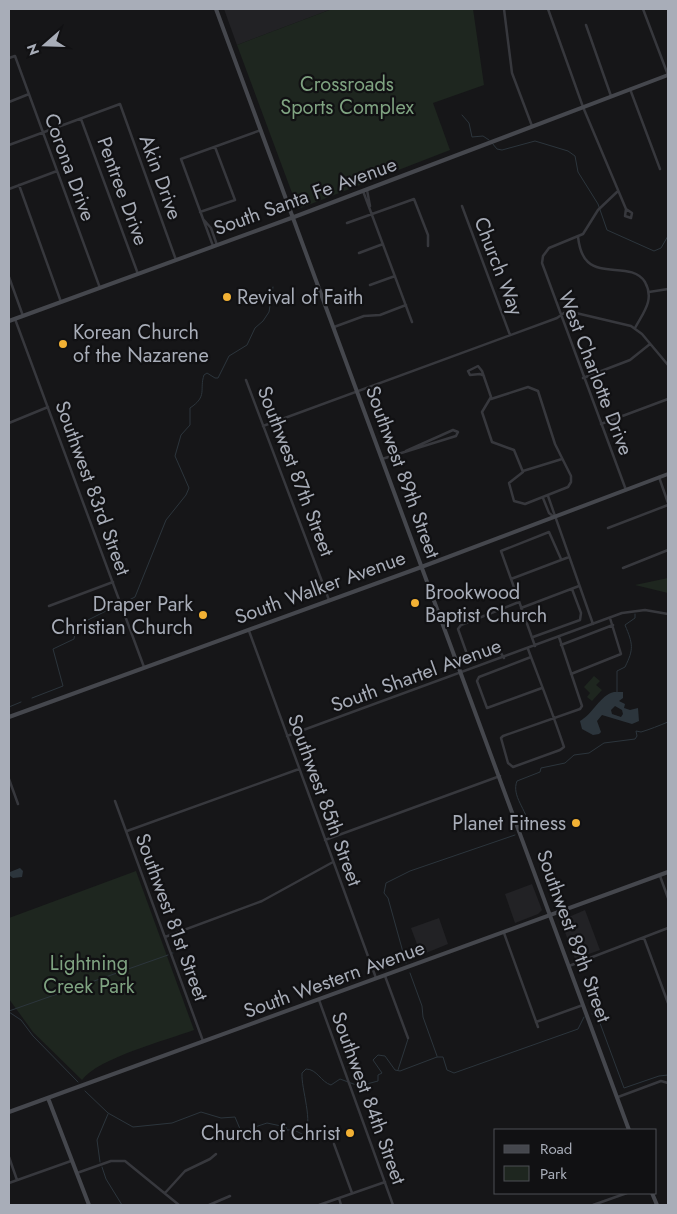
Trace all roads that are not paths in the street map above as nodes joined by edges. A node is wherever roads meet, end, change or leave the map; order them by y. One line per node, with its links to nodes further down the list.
1 (216, 9): 15 (main road, Southwest 89th Street)
2 (504, 9): 14 (street)
3 (548, 9): 12 (street)
4 (643, 9): 7 (street)
5 (586, 26): 10 (street)
6 (9, 58): 9 (street, Corona Drive)
7 (668, 75): 8 (main road, South Santa Fe Avenue)
8 (630, 89): 10 (main road, South Santa Fe Avenue); 19 (street)
9 (29, 94): 11 (street); 16 (street, Corona Drive)
10 (611, 96): 12 (main road, South Santa Fe Avenue)
11 (9, 102)
12 (583, 107): 14 (main road, South Santa Fe Avenue); 24 (street)
13 (81, 118): 16 (street); 36 (street, Akin Drive); 37 (street, Pentree Drive)
14 (532, 126): 23 (main road, South Santa Fe Avenue)
15 (261, 130): 18 (street); 29 (main road, Southwest 89th Street)
16 (43, 133): 17 (street); 20 (street, Corona Drive)
17 (9, 145)
18 (215, 147): 27 (street); 27 (street)
19 (660, 169)
20 (57, 171): 21 (street); 41 (street, Corona Drive)
21 (18, 185): 22 (street); 44 (street)
22 (9, 188)
23 (365, 190): 28 (street); 29 (main road, South Santa Fe Avenue)
24 (618, 190): 26 (street); 31 (street)
25 (462, 206): 53 (street, Church Way)
26 (626, 209)
27 (200, 212): 33 (street)
28 (372, 214): 30 (street); 32 (street); 34 (street)
29 (294, 217): 33 (main road, South Santa Fe Avenue); 51 (main road, Southwest 89th Street)
30 (347, 223)
31 (578, 237): 43 (street); 47 (street, West Charlotte Drive)
32 (384, 244): 35 (street); 38 (street)
33 (215, 246): 36 (main road, South Santa Fe Avenue)
34 (428, 246)
35 (359, 253)
36 (176, 260): 37 (main road, South Santa Fe Avenue)
37 (138, 274): 41 (main road, South Santa Fe Avenue)
38 (395, 275): 40 (street); 45 (street)
39 (9, 277): 46 (street)
40 (370, 285)
41 (100, 288): 44 (main road, South Santa Fe Avenue)
42 (668, 289): 43 (street)
43 (649, 292): 52 (street)
44 (61, 302): 46 (main road, South Santa Fe Avenue)
45 (406, 305): 50 (street); 51 (street)
46 (23, 316): 48 (main road, South Santa Fe Avenue)
47 (560, 316): 52 (street); 53 (street); 57 (street, West Charlotte Drive)
48 (15, 319): 49 (main road, South Santa Fe Avenue); 62 (street, Southwest 83rd Street)
49 (9, 321)
50 (412, 322)
51 (334, 327): 59 (main road, Southwest 89th Street)
52 (635, 328): 54 (street)
53 (510, 335): 59 (street)
54 (650, 343): 55 (street); 57 (street)
55 (668, 364)
56 (484, 376): 56 (street); 60 (street)
57 (583, 378): 64 (street, West Charlotte Drive)
58 (246, 380): 65 (street, Southwest 87th Street)
59 (358, 392): 65 (street); 67 (main road, Southwest 89th Street)
60 (491, 399): 68 (street); 69 (street)
61 (668, 399): 64 (street)
62 (48, 407): 63 (street); 84 (street, Southwest 83rd Street)
63 (9, 422)
64 (601, 424): 72 (street, West Charlotte Drive)
65 (263, 426): 87 (street, Southwest 87th Street)
66 (421, 445): 66 (street); 67 (street)
67 (382, 458): 81 (main road, Southwest 89th Street)
68 (562, 459): 69 (street); 73 (street)
69 (523, 471): 74 (street)
70 (668, 474): 71 (main road, South Walker Avenue)
71 (659, 478): 72 (main road, South Walker Avenue); 75 (street)
72 (626, 490): 76 (main road, South Walker Avenue)
73 (548, 496): 74 (street); 76 (street)
74 (543, 498): 76 (street)
75 (668, 504): 77 (street)
76 (554, 517): 79 (street); 81 (main road, South Walker Avenue)
77 (608, 528)
78 (668, 550): 82 (street)
79 (569, 557): 80 (street); 85 (street)
80 (561, 559): 83 (street); 83 (street)
81 (421, 567): 87 (main road, South Walker Avenue); 104 (main road, Southwest 89th Street)
82 (623, 568)
83 (511, 579): 88 (street)
84 (113, 582): 89 (street); 103 (street, Southwest 83rd Street)
85 (579, 586): 86 (street); 93 (street)
86 (572, 588): 90 (street); 96 (street)
87 (329, 600): 95 (main road, South Walker Avenue)
88 (519, 602): 90 (street); 102 (street)
89 (49, 606)
90 (521, 608): 96 (street)
91 (668, 614): 92 (street, South Shartel Avenue)
92 (610, 618): 93 (street, South Shartel Avenue); 94 (street)
93 (593, 624): 97 (street, South Shartel Avenue)
94 (613, 625): 98 (street); 105 (street)
95 (248, 629): 103 (main road, South Walker Avenue); 109 (street, Southwest 85th Street)
96 (532, 637): 99 (street)
97 (558, 637): 98 (street); 99 (street, South Shartel Avenue)
98 (561, 645): 105 (street)
99 (536, 646): 100 (street, South Shartel Avenue)
100 (528, 649): 101 (street); 102 (street, South Shartel Avenue)
101 (531, 657): 106 (street); 106 (street)
102 (504, 658): 104 (street, South Shartel Avenue)
103 (144, 667): 107 (main road, South Walker Avenue)
104 (462, 673): 109 (street, South Shartel Avenue); 111 (main road, Southwest 89th Street)
105 (571, 674): 108 (street)
106 (542, 688): 108 (street)
107 (9, 717)
108 (553, 718): 108 (street)
109 (287, 736): 110 (street, Southwest 85th Street)
110 (299, 769): 115 (street); 116 (street, Southwest 85th Street)
111 (500, 776): 116 (street); 121 (main road, Southwest 89th Street)
112 (9, 779): 114 (street)
113 (115, 801): 115 (street, Southwest 81st Street)
114 (18, 804)
115 (127, 831): 124 (street, Southwest 81st Street)
116 (325, 840): 117 (street, Southwest 85th Street)
117 (333, 862): 124 (street); 128 (street, Southwest 85th Street)
118 (668, 872): 119 (main road, South Western Avenue)
119 (660, 875): 120 (street); 121 (main road, South Western Avenue)
120 (668, 898)
121 (551, 916): 123 (main road, South Western Avenue); 126 (main road, Southwest 89th Street)
122 (668, 928): 125 (street)
123 (504, 933): 127 (main road, South Western Avenue); 132 (street)
124 (165, 937): 135 (street, Southwest 81st Street)
125 (644, 938): 126 (street); 130 (street)
126 (569, 966): 131 (main road, Southwest 89th Street)
127 (385, 976): 128 (main road, South Western Avenue); 134 (street)
128 (376, 979): 129 (main road, South Western Avenue)
129 (319, 1000): 135 (main road, South Western Avenue); 147 (street, Southwest 84th Street)
130 (668, 1003)
131 (583, 1004): 132 (street); 137 (main road, Southwest 89th Street)
132 (536, 1022): 133 (street)
133 (538, 1027)
134 (408, 1038)
135 (203, 1042): 138 (main road, South Western Avenue)
136 (668, 1083): 137 (street)
137 (618, 1097): 140 (main road, Southwest 89th Street)
138 (48, 1098): 139 (main road, South Western Avenue); 144 (main road)
139 (9, 1112)
140 (629, 1129)
141 (334, 1144): 150 (street)
142 (216, 1154): 149 (street)
143 (9, 1158): 146 (street)
144 (71, 1161): 145 (main road); 146 (street)
145 (76, 1174): 149 (street); 154 (main road)
146 (17, 1180): 148 (street)
147 (385, 1182): 150 (street); 159 (street, Southwest 84th Street)
148 (9, 1183)
149 (165, 1193): 155 (street)
150 (352, 1194): 153 (street)
151 (625, 1194): 160 (street)
152 (230, 1196): 156 (street)
153 (339, 1198): 157 (street); 158 (street)
154 (89, 1205)
155 (179, 1205)
156 (209, 1205)
157 (319, 1205)
158 (341, 1205)
159 (393, 1205)
160 (593, 1205)

